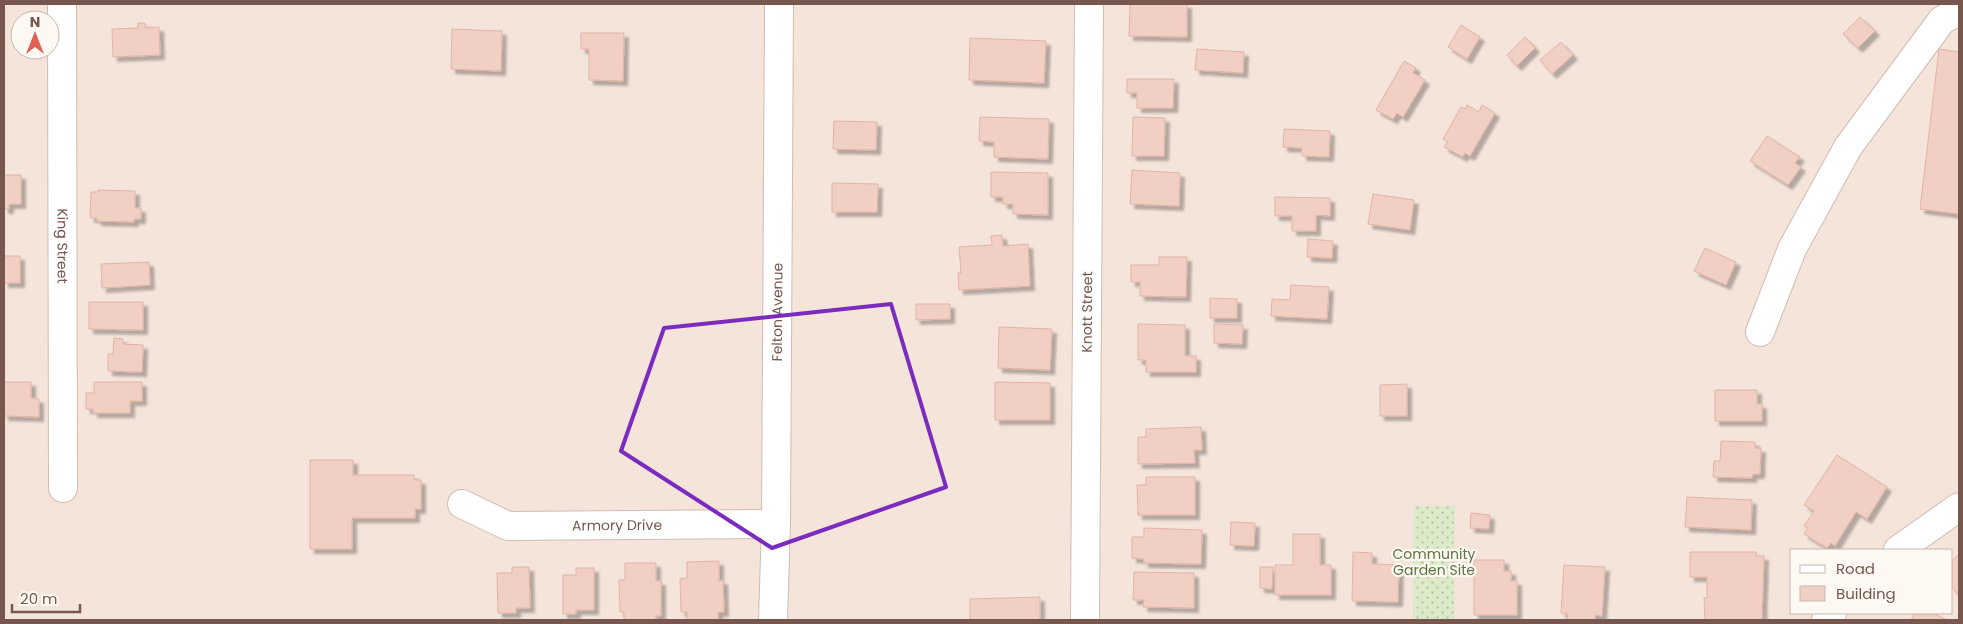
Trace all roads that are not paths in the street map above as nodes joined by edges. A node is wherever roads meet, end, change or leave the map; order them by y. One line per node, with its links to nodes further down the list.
1 (62, 4): 6 (street, King Street)
2 (779, 4): 9 (street, Felton Avenue)
3 (1089, 4): 12 (street, Knott Street)
4 (1959, 11): 5 (street)
5 (1760, 332)
6 (63, 488)
7 (462, 504): 9 (street, Armory Drive)
8 (1959, 507): 10 (street)
9 (776, 524): 11 (street, Felton Avenue)
10 (1899, 549)
11 (774, 620)
12 (1085, 620)

